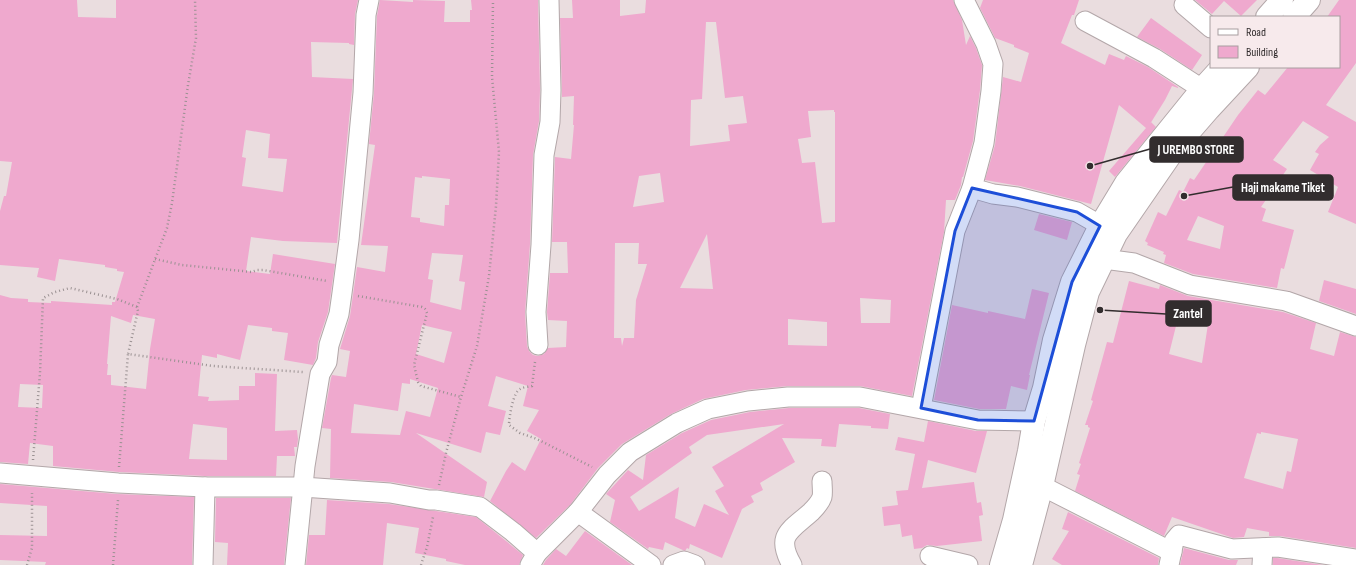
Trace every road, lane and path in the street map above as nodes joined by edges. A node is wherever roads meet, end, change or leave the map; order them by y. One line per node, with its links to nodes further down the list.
1 (195, 0): 16 (path)
2 (369, 0): 18 (street)
3 (493, 0): 24 (path)
4 (549, 0): 21 (street)
5 (964, 0): 14 (street)
6 (1309, 0): 8 (main road)
7 (1184, 5): 10 (street)
8 (1295, 16)
9 (1085, 21): 13 (street)
10 (1210, 27)
11 (1221, 68): 13 (main road)
12 (1247, 68): 15 (main road)
13 (1202, 89): 15 (main road)
14 (972, 188): 15 (street); 25 (street)
15 (1108, 230): 17 (main road); 26 (main road)
16 (155, 258): 18 (path); 19 (path)
17 (1104, 259): 20 (street); 32 (main road)
18 (343, 288): 23 (street); 24 (path)
19 (137, 307): 22 (path); 28 (path)
20 (1356, 326)
21 (538, 345): 29 (path)
22 (128, 354): 23 (path); 31 (path)
23 (320, 374): 34 (street)
24 (461, 397): 35 (path)
25 (921, 408): 26 (street); 29 (street)
26 (1034, 421): 52 (main road)
27 (0, 473): 28 (street)
28 (32, 475): 31 (street); 42 (path)
29 (607, 475): 36 (street)
30 (822, 482): 50 (street)
31 (118, 483): 33 (street); 43 (path)
32 (1042, 486): 39 (street); 53 (main road)
33 (205, 487): 34 (street); 44 (street)
34 (302, 487): 35 (street); 45 (street)
35 (436, 500): 41 (street); 46 (path)
36 (578, 512): 41 (street); 47 (street)
37 (930, 556): 51 (street)
38 (1262, 556): 39 (street); 40 (street)
39 (1171, 558)
40 (1356, 558)
41 (533, 559)
42 (27, 565)
43 (113, 565)
44 (203, 565)
45 (295, 565)
46 (421, 565)
47 (651, 565)
48 (673, 565): 49 (street)
49 (695, 565)
50 (792, 565)
51 (968, 565)
52 (1001, 565)
53 (1021, 565)

